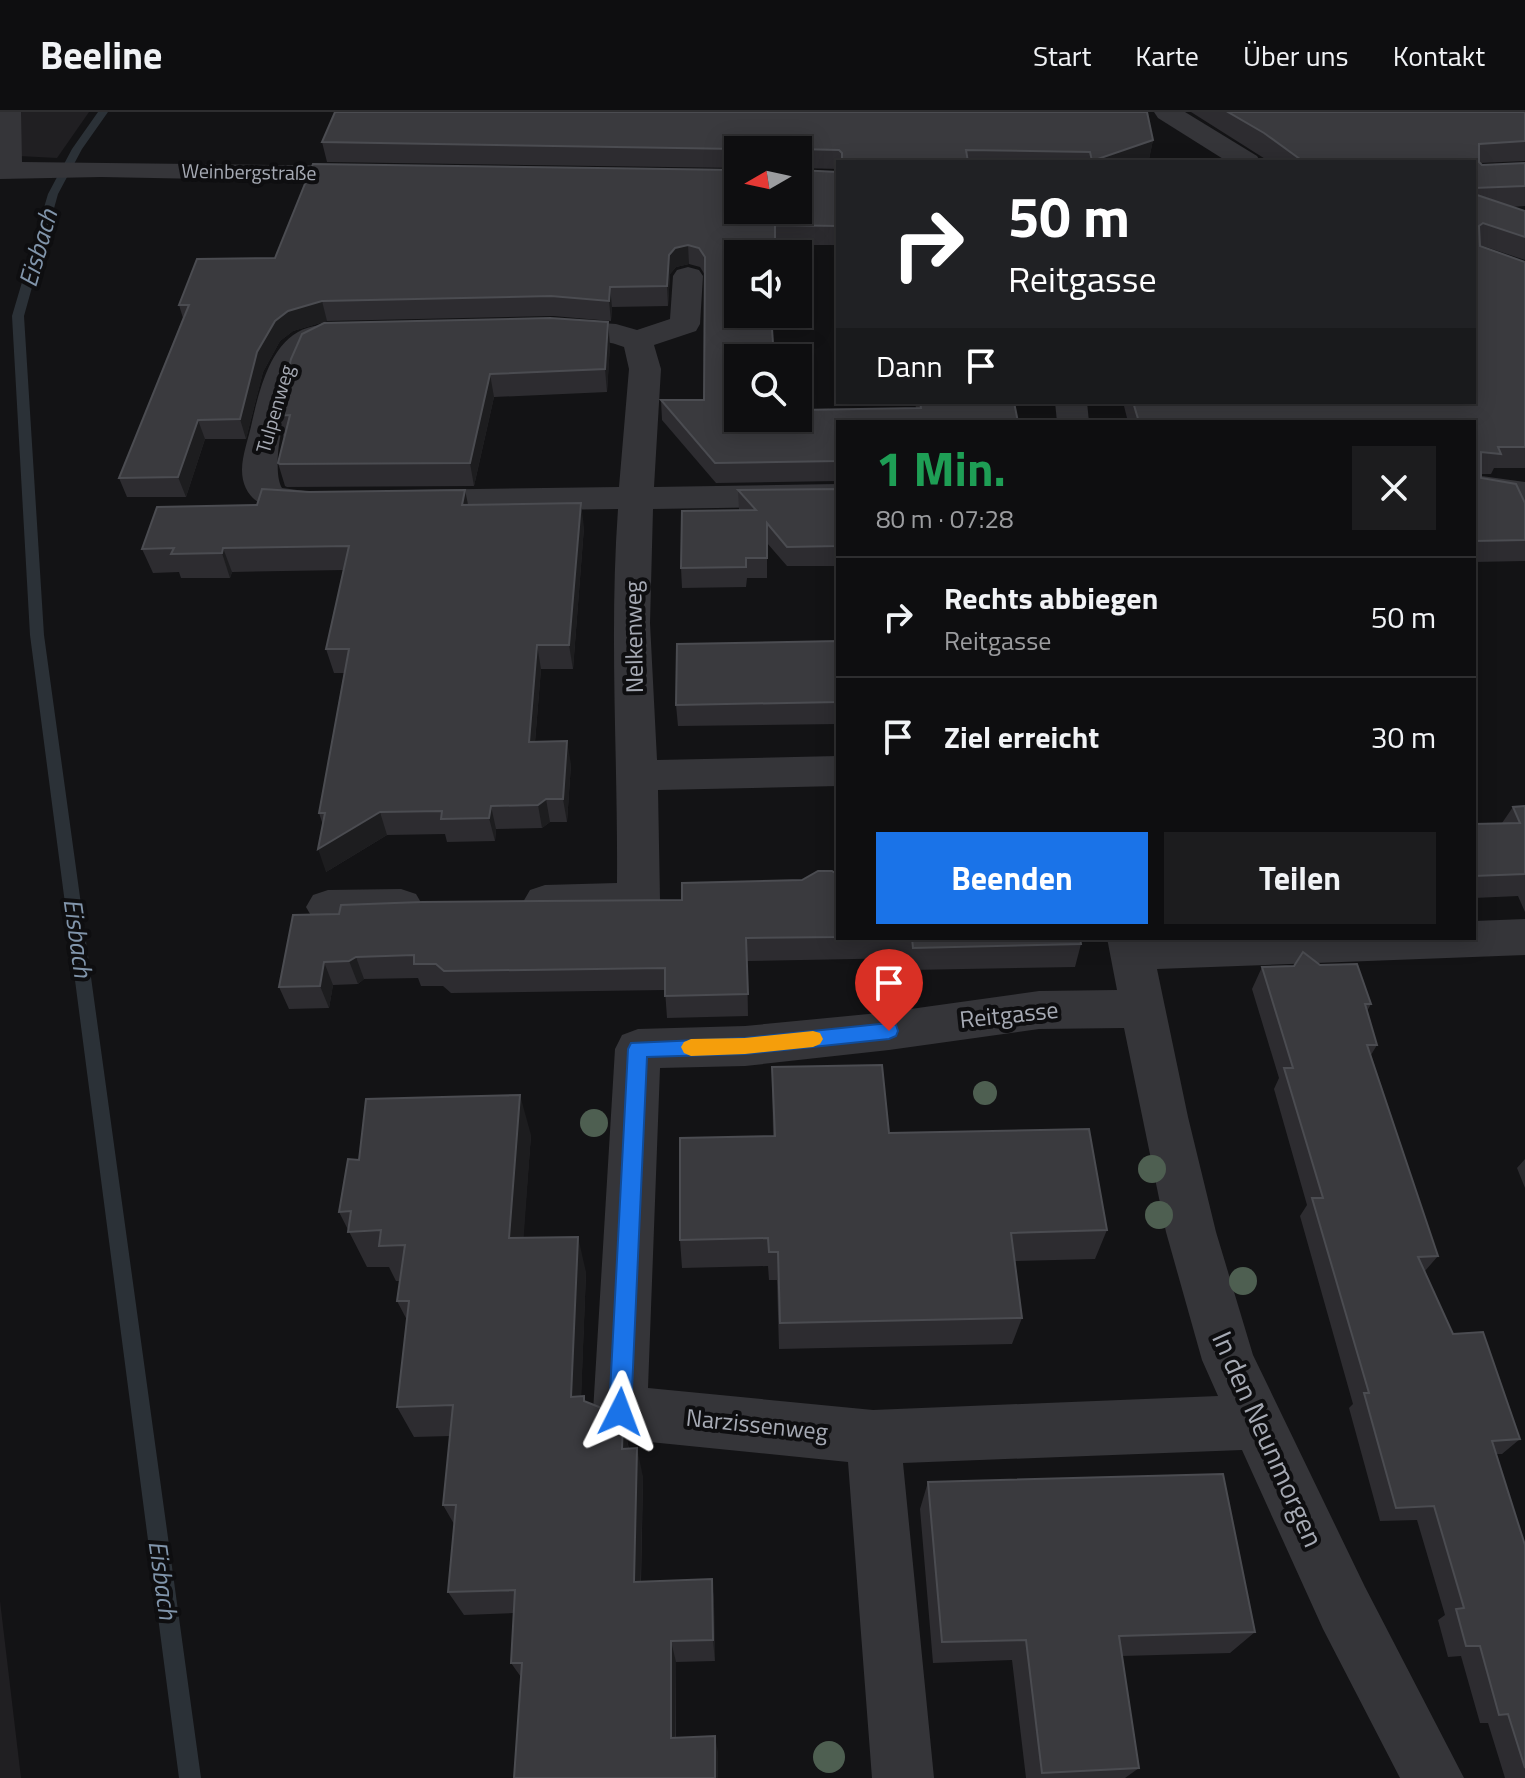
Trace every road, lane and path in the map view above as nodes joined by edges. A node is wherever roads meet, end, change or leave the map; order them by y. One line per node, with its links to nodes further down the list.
1 (8, 112): 4 (street)
2 (1167, 112): 3 (street)
3 (1244, 160)
4 (13, 171): 5 (street, Weinbergstraße)
5 (394, 174)
6 (688, 276): 9 (street)
7 (523, 329): 9 (street)
8 (388, 332): 13 (street, Tulpenweg)
9 (636, 341): 13 (street)
10 (1476, 486): 11 (street)
11 (1525, 493)
12 (836, 495): 13 (street, Tulpenweg)
13 (634, 497): 15 (street, Nelkenweg)
14 (836, 771): 15 (street)
15 (638, 775): 16 (street, Nelkenweg)
16 (499, 903)
17 (437, 905): 18 (street)
18 (328, 907)
19 (1525, 937): 20 (street)
20 (1476, 938)
21 (1377, 940): 22 (street)
22 (1130, 945): 23 (street, In den Neunmorgen)
23 (1141, 1009): 24 (street, Reitgasse); 25 (street, In den Neunmorgen)
24 (638, 1049): 26 (street, Narzissenweg)
25 (1255, 1422): 26 (street, Narzissenweg); 28 (street, In den Neunmorgen)
26 (873, 1437): 27 (street)
27 (903, 1778)
28 (1433, 1778)

